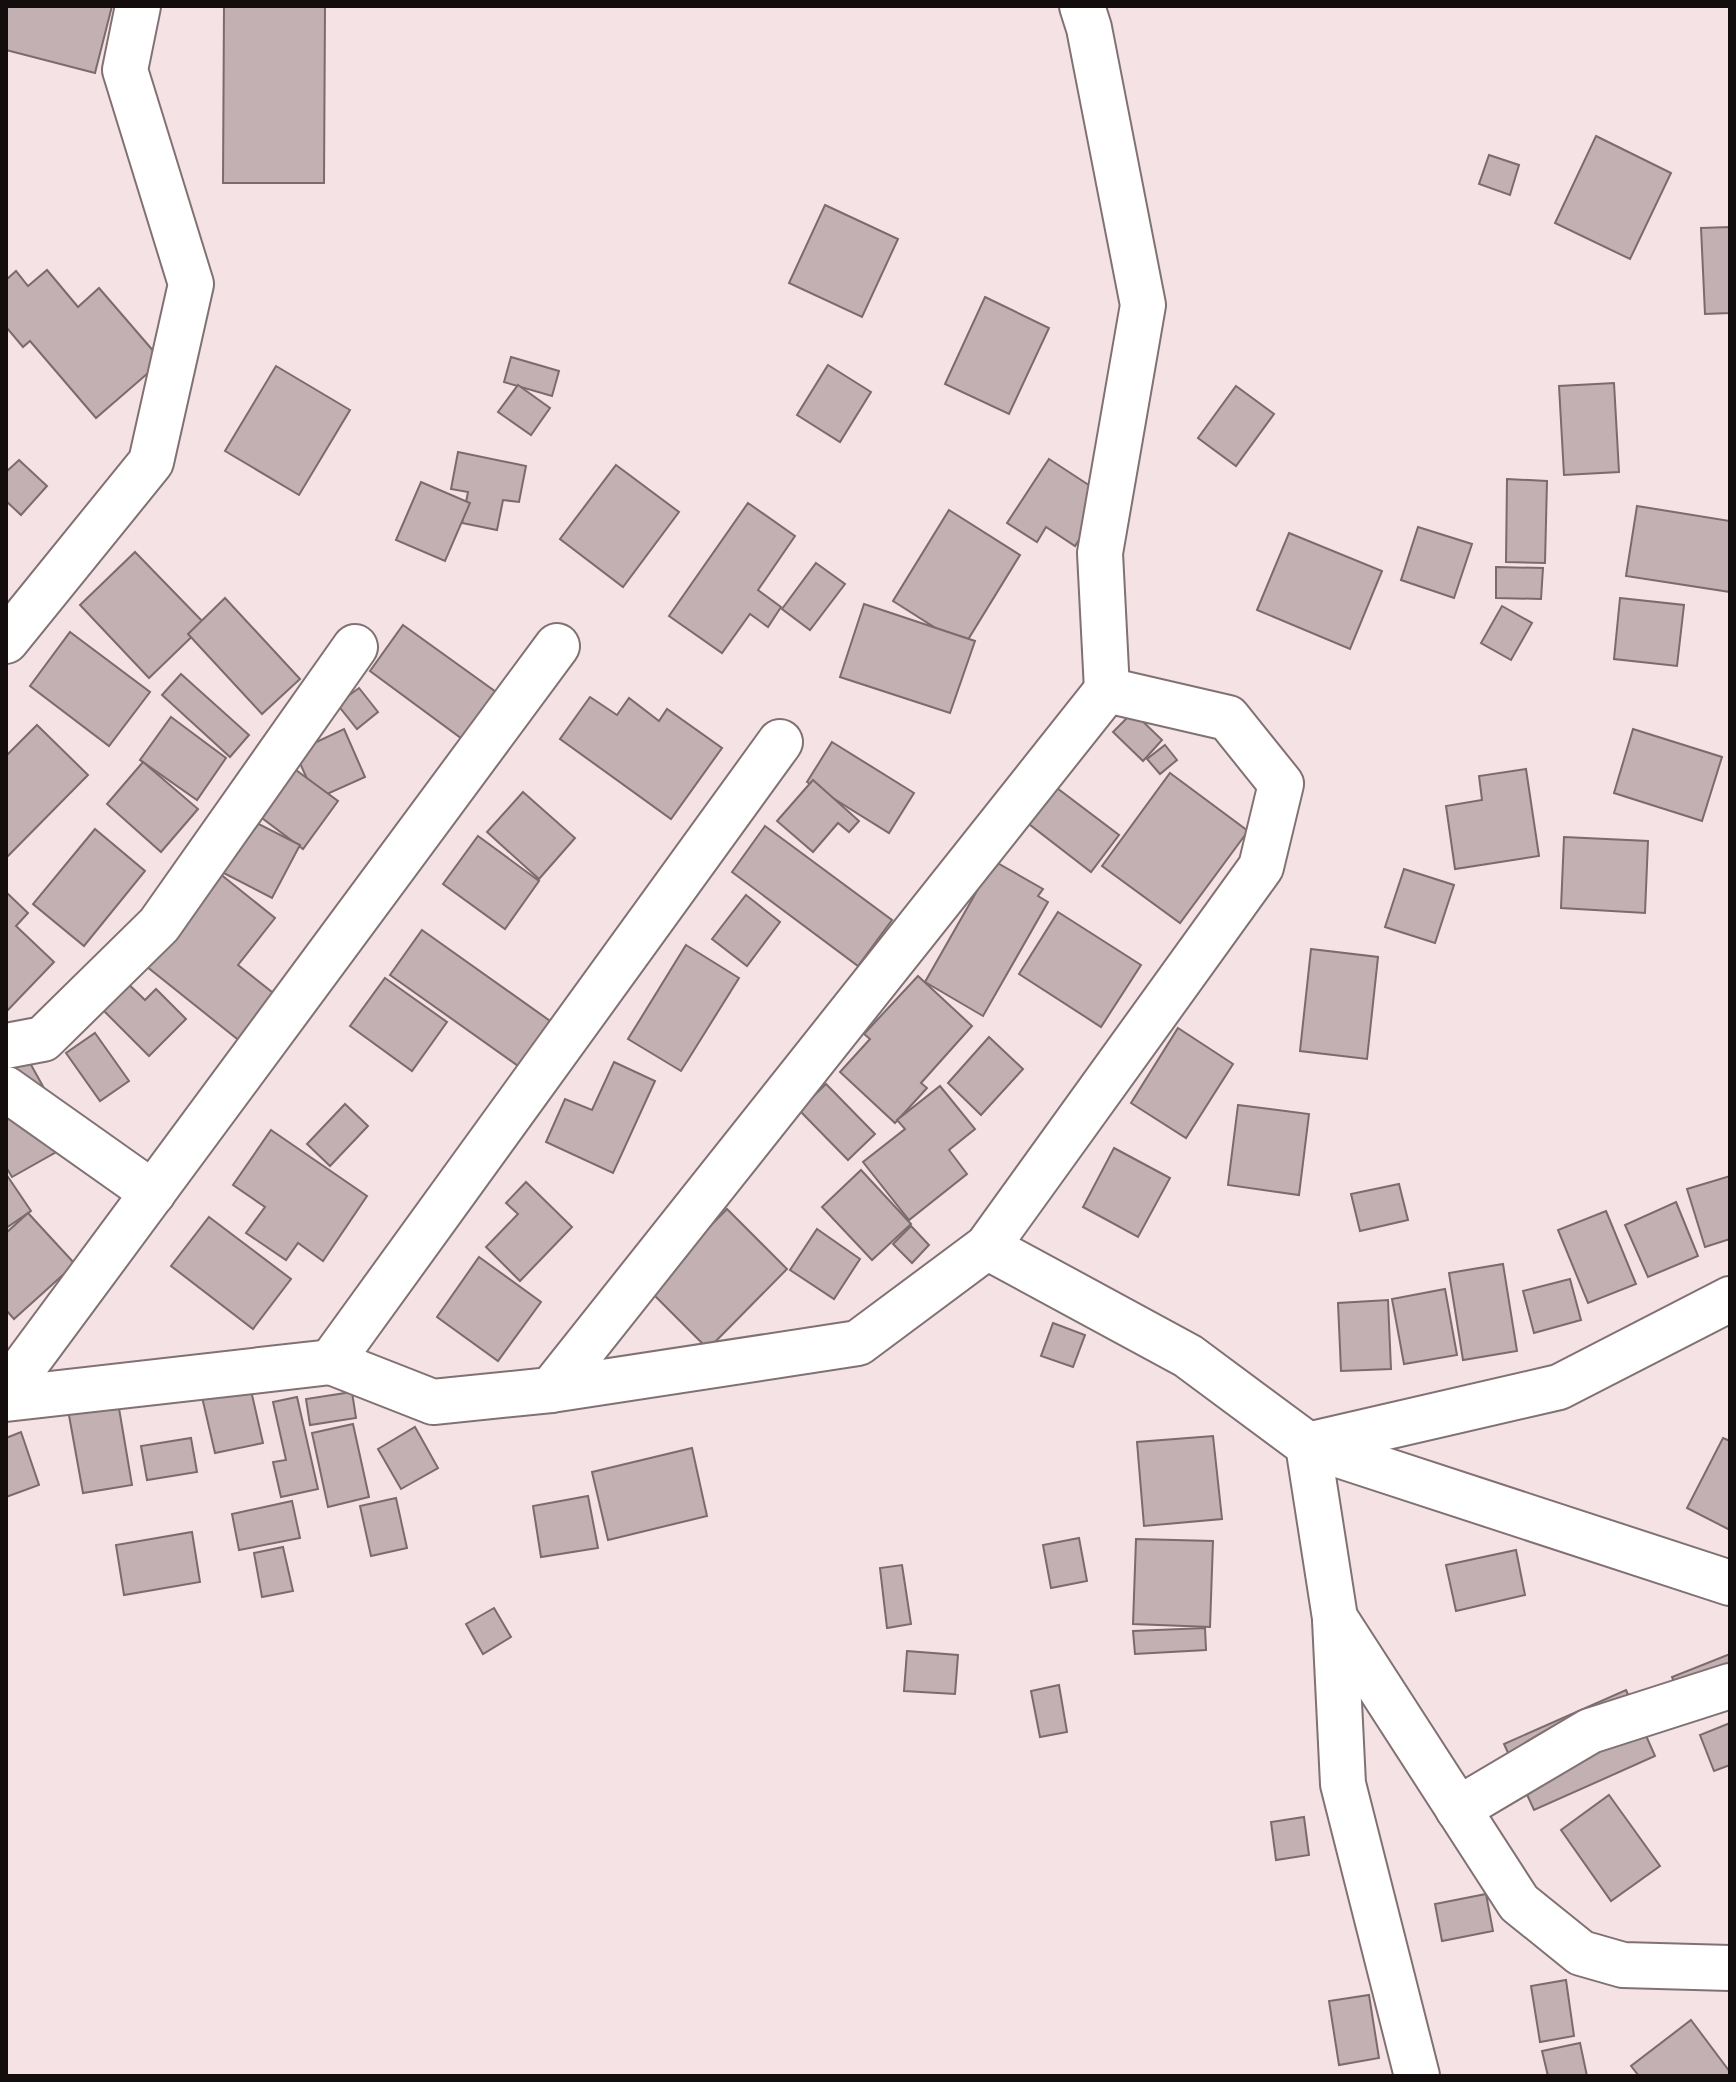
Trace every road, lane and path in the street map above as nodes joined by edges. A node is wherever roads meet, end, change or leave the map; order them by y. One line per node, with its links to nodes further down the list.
1 (138, 6): 3 (street)
2 (1082, 6): 6 (street)
3 (6, 641)
4 (557, 646): 10 (street)
5 (355, 647): 8 (street)
6 (1107, 690): 11 (street); 14 (street)
7 (780, 742): 13 (street)
8 (6, 1046)
9 (6, 1089): 10 (street)
10 (153, 1193): 15 (street)
11 (987, 1247): 14 (street); 17 (street)
12 (1730, 1299): 17 (street)
13 (331, 1362): 14 (street); 16 (street)
14 (551, 1390)
15 (6, 1391)
16 (6, 1399)
17 (1308, 1445): 18 (street); 19 (street)
18 (1730, 1583)
19 (1335, 1618): 21 (street); 23 (street)
20 (1730, 1686): 21 (street)
21 (1458, 1809): 22 (street)
22 (1730, 1968)
23 (1417, 2076)

